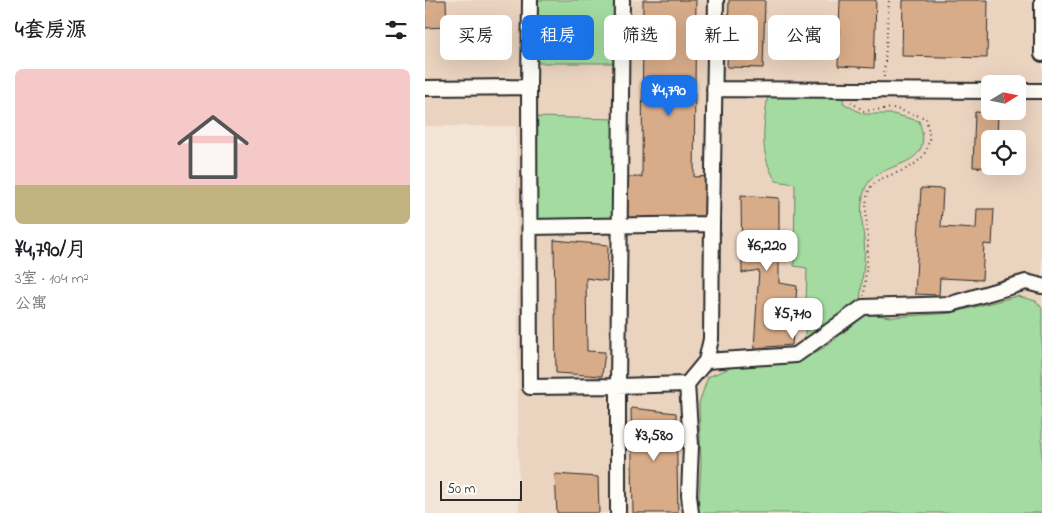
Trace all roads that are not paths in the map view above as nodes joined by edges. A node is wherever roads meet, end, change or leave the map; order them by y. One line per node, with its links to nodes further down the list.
1 (530, 0): 6 (street)
2 (622, 0): 13 (street)
3 (716, 0): 8 (street)
4 (1042, 0): 5 (street)
5 (1042, 54)
6 (529, 87): 7 (street); 14 (street)
7 (425, 88)
8 (714, 89): 9 (street); 12 (street)
9 (981, 91)
10 (1026, 91): 11 (street)
11 (1042, 91)
12 (712, 224): 13 (street); 16 (street)
13 (619, 225): 14 (street); 18 (street)
14 (530, 227): 18 (street)
15 (1042, 286): 16 (street)
16 (706, 361): 17 (street)
17 (687, 384): 18 (street); 20 (street)
18 (618, 386): 19 (street)
19 (618, 513)
20 (691, 513)

